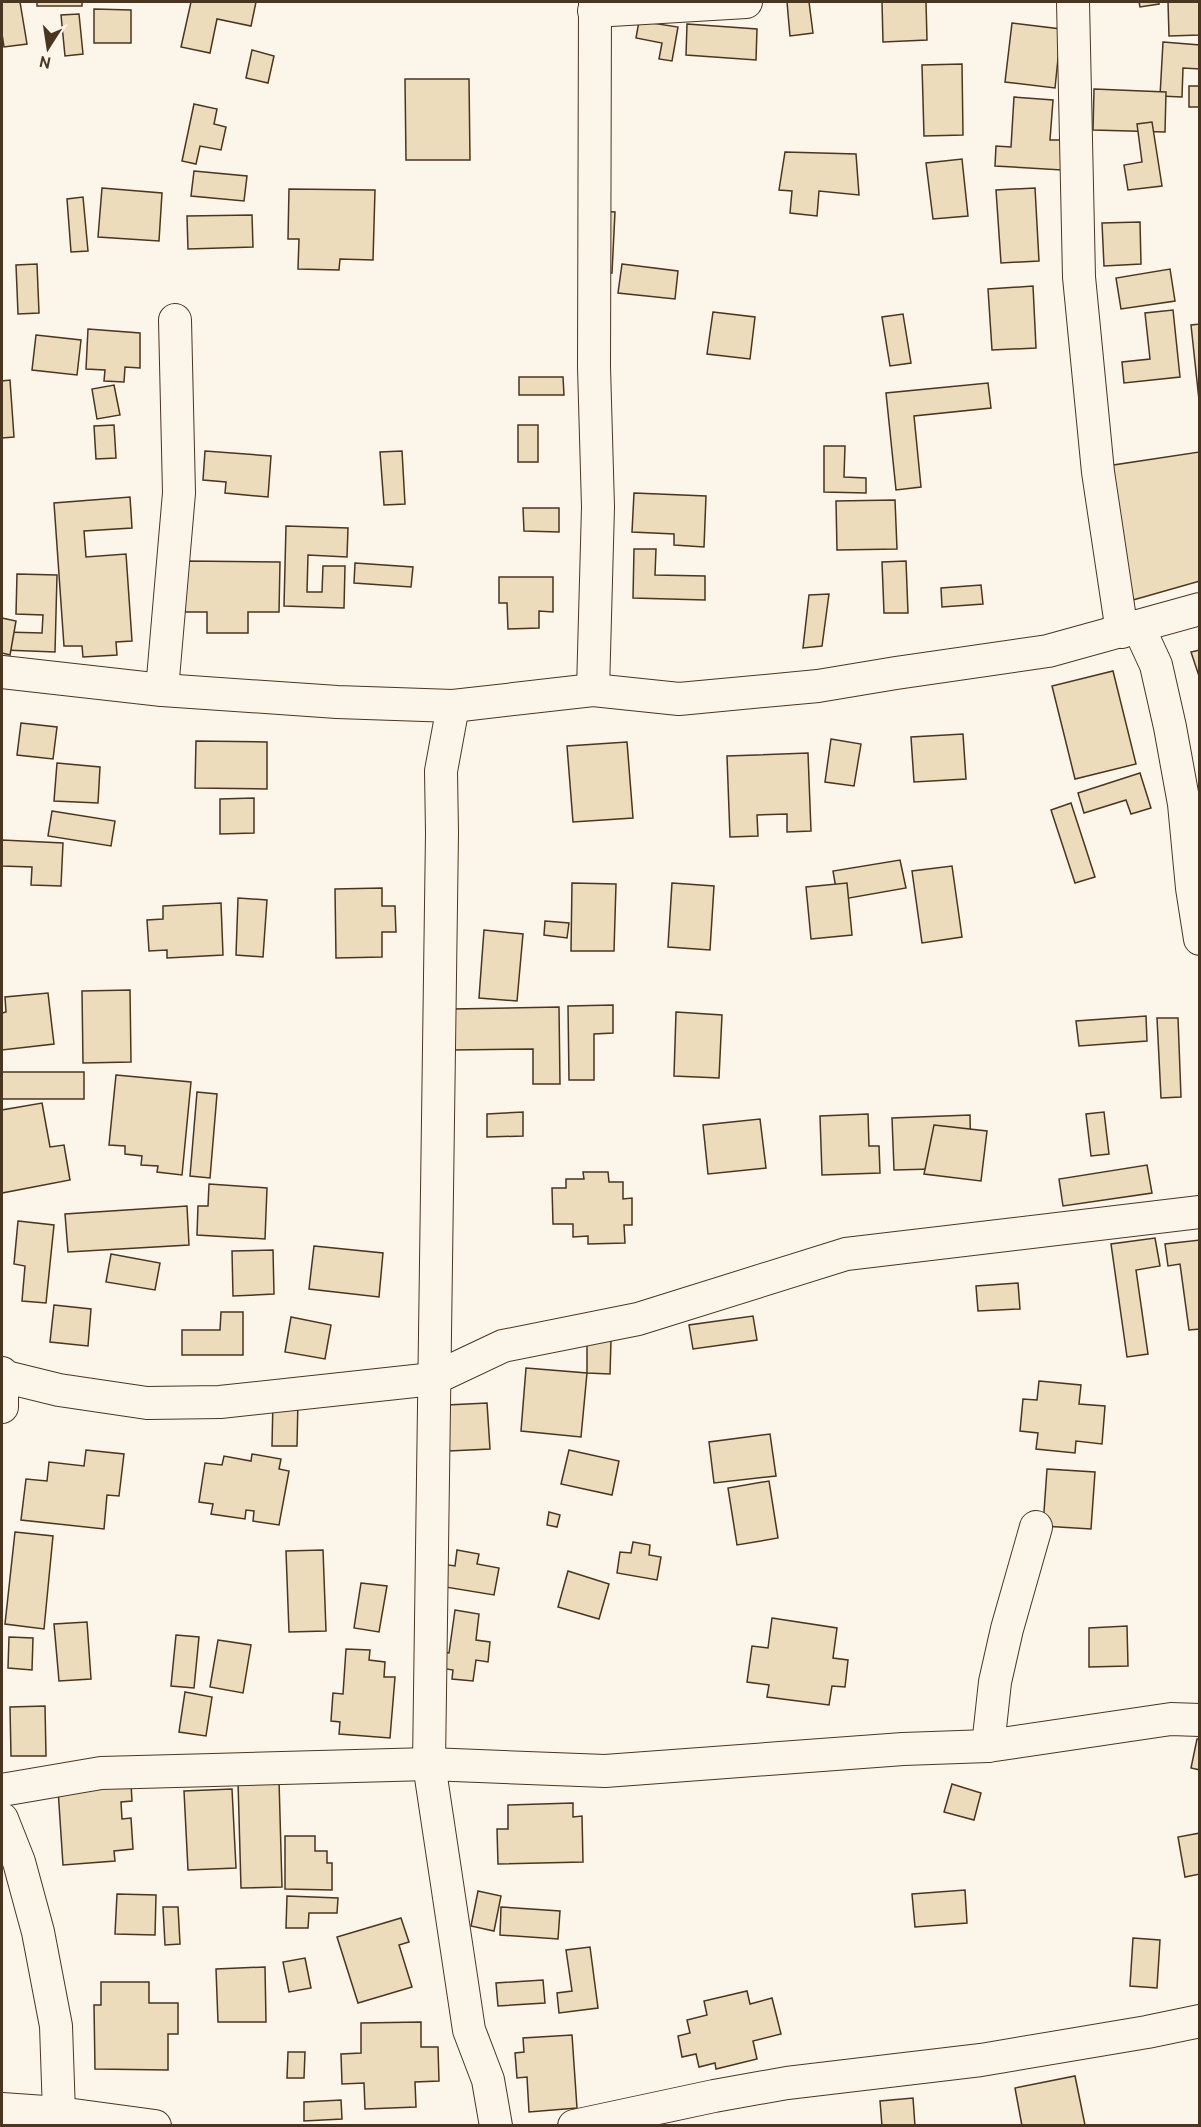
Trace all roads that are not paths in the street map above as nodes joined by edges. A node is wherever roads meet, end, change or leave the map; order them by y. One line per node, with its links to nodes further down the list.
1 (746, 2): 3 (street)
2 (1074, 2): 6 (street)
3 (594, 6): 9 (street)
4 (175, 320): 8 (street)
5 (1200, 609): 6 (street)
6 (1130, 629): 9 (street); 11 (street)
7 (2, 672): 8 (street)
8 (162, 690): 10 (street)
9 (593, 690): 10 (street)
10 (453, 706): 15 (street)
11 (1192, 804): 12 (street)
12 (1200, 939)
13 (1200, 1212): 15 (street)
14 (2, 1374): 15 (street); 16 (street)
15 (433, 1379): 20 (street)
16 (2, 1407)
17 (1036, 1527): 19 (street)
18 (1200, 1720): 19 (street)
19 (988, 1746): 20 (street)
20 (429, 1764): 21 (street); 27 (street)
21 (2, 1790)
22 (2, 1819): 25 (street)
23 (1200, 2021): 28 (street)
24 (2, 2109): 25 (street)
25 (60, 2119): 26 (street)
26 (155, 2126)
27 (496, 2126)
28 (574, 2126)

